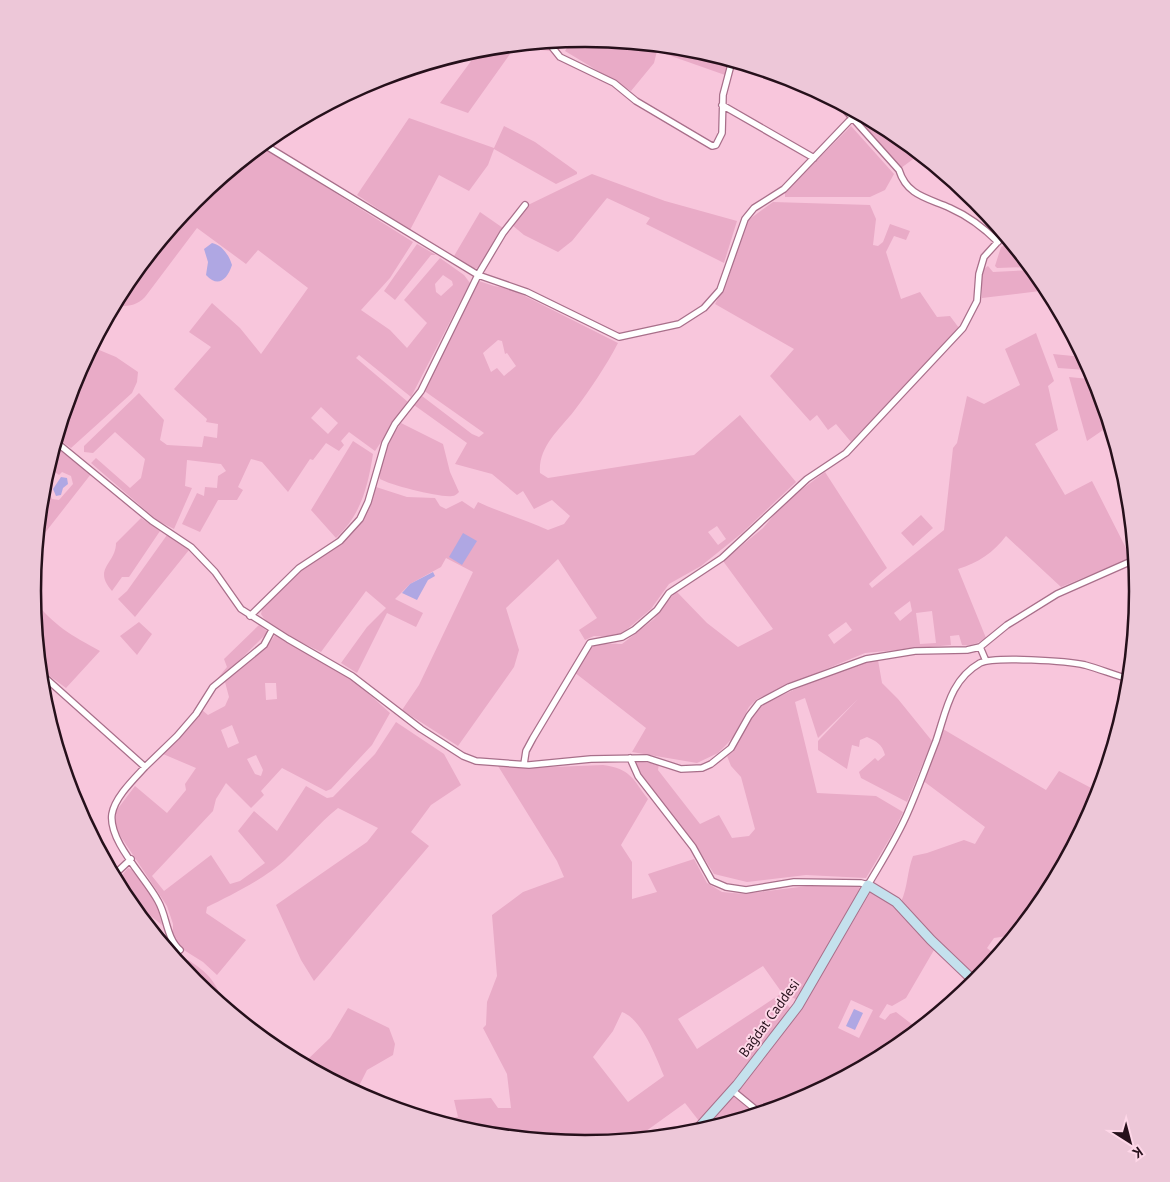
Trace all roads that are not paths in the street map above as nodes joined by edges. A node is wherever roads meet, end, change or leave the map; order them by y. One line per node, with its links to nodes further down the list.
1 (553, 48): 3 (street)
2 (731, 67): 3 (street)
3 (722, 105): 7 (street)
4 (850, 116): 5 (street)
5 (853, 120): 7 (street); 10 (street)
6 (270, 148): 11 (street)
7 (814, 158): 11 (street)
8 (525, 205): 11 (street)
9 (1000, 240): 10 (street)
10 (998, 242): 21 (street)
11 (478, 275): 14 (street)
12 (61, 446): 14 (street)
13 (1128, 563): 16 (street)
14 (250, 616): 15 (street)
15 (272, 630): 21 (street); 22 (street)
16 (980, 646): 17 (street); 20 (street)
17 (986, 661): 18 (street); 25 (street)
18 (1121, 677)
19 (49, 681): 22 (street)
20 (630, 758): 21 (street); 25 (street)
21 (524, 764)
22 (145, 767): 23 (street)
23 (131, 859): 24 (street); 26 (street)
24 (119, 871)
25 (868, 885): 27 (street); 28 (street, Bağdat Caddesi)
26 (180, 950)
27 (968, 976)
28 (732, 1090): 29 (street); 30 (street, Bağdat Caddesi)
29 (754, 1108)
30 (705, 1121)

